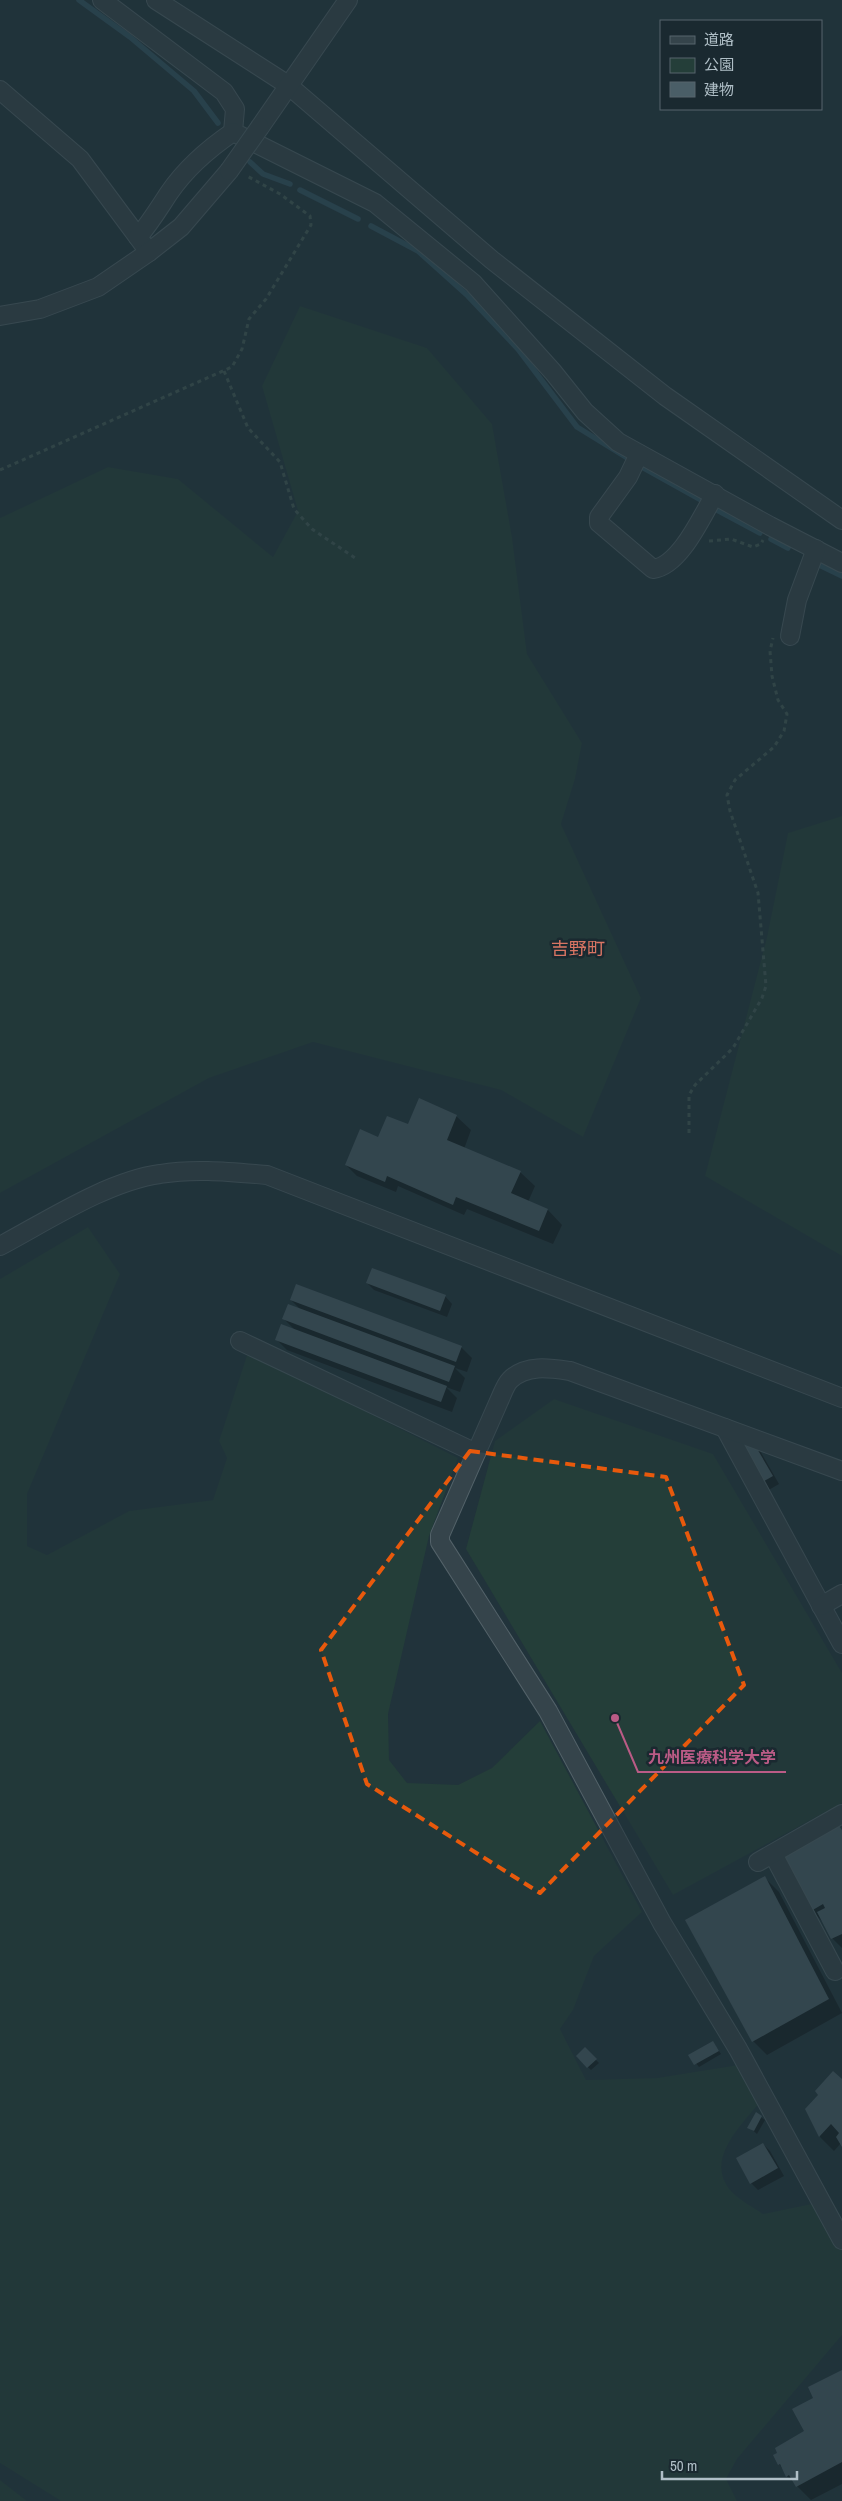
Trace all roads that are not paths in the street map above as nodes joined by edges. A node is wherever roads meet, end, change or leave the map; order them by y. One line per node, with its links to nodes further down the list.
1 (102, 0): 6 (street)
2 (156, 0): 4 (street)
3 (348, 0): 4 (street)
4 (288, 85): 8 (street, bridge); 12 (street)
5 (0, 90): 7 (street)
6 (233, 132): 7 (street); 10 (street)
7 (138, 237): 8 (street)
8 (149, 252): 9 (street)
9 (0, 316)
10 (639, 454): 11 (street); 11 (street)
11 (715, 494): 13 (street)
12 (842, 520)
13 (816, 549): 14 (street); 15 (street)
14 (842, 563)
15 (782, 634)
16 (0, 1246): 18 (street)
17 (240, 1341): 20 (street)
18 (842, 1398)
19 (725, 1428): 20 (street); 21 (street); 23 (street)
20 (476, 1454): 27 (street)
21 (842, 1471)
22 (842, 1594): 23 (street)
23 (821, 1606): 24 (street)
24 (842, 1644)
25 (842, 1814): 26 (street)
26 (835, 1971)
27 (842, 2240)

